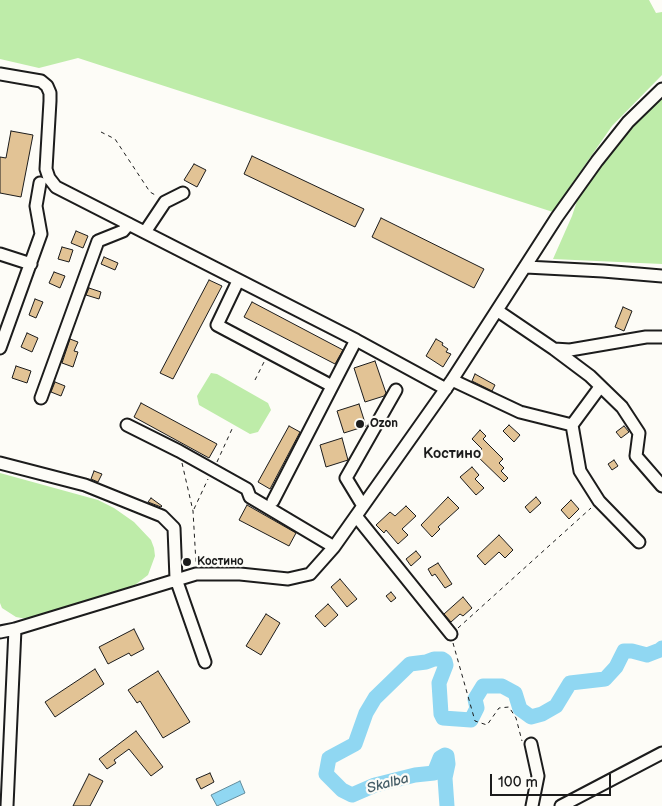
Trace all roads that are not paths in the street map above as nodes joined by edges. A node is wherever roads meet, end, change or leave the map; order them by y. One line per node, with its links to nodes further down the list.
1 (0, 74): 5 (street)
2 (662, 89): 9 (street)
3 (40, 184): 8 (street)
4 (183, 193): 6 (street)
5 (129, 224): 6 (street); 21 (street)
6 (145, 232): 11 (street)
7 (0, 254): 8 (street)
8 (31, 264): 15 (street)
9 (526, 267): 10 (street); 12 (street)
10 (662, 276)
11 (238, 281): 14 (street); 18 (street)
12 (498, 311): 16 (street); 17 (street)
13 (662, 337): 16 (street)
14 (356, 340): 17 (street); 18 (street)
15 (0, 348)
16 (554, 349): 19 (street)
17 (449, 385): 22 (street); 27 (street)
18 (332, 386): 26 (street)
19 (600, 387): 22 (street); 25 (street)
20 (396, 390): 27 (street)
21 (41, 398)
22 (572, 425): 29 (street)
23 (127, 426): 30 (street)
24 (0, 462): 31 (street)
25 (662, 486)
26 (272, 501)
27 (363, 506): 28 (street)
28 (356, 516): 30 (street); 34 (street)
29 (638, 542)
30 (334, 547): 31 (street)
31 (176, 579): 32 (street); 35 (street)
32 (15, 629): 33 (street); 38 (street)
33 (0, 632)
34 (451, 634)
35 (205, 662)
36 (527, 744): 39 (street)
37 (662, 753): 40 (street)
38 (8, 806)
39 (532, 806)
40 (561, 806)

